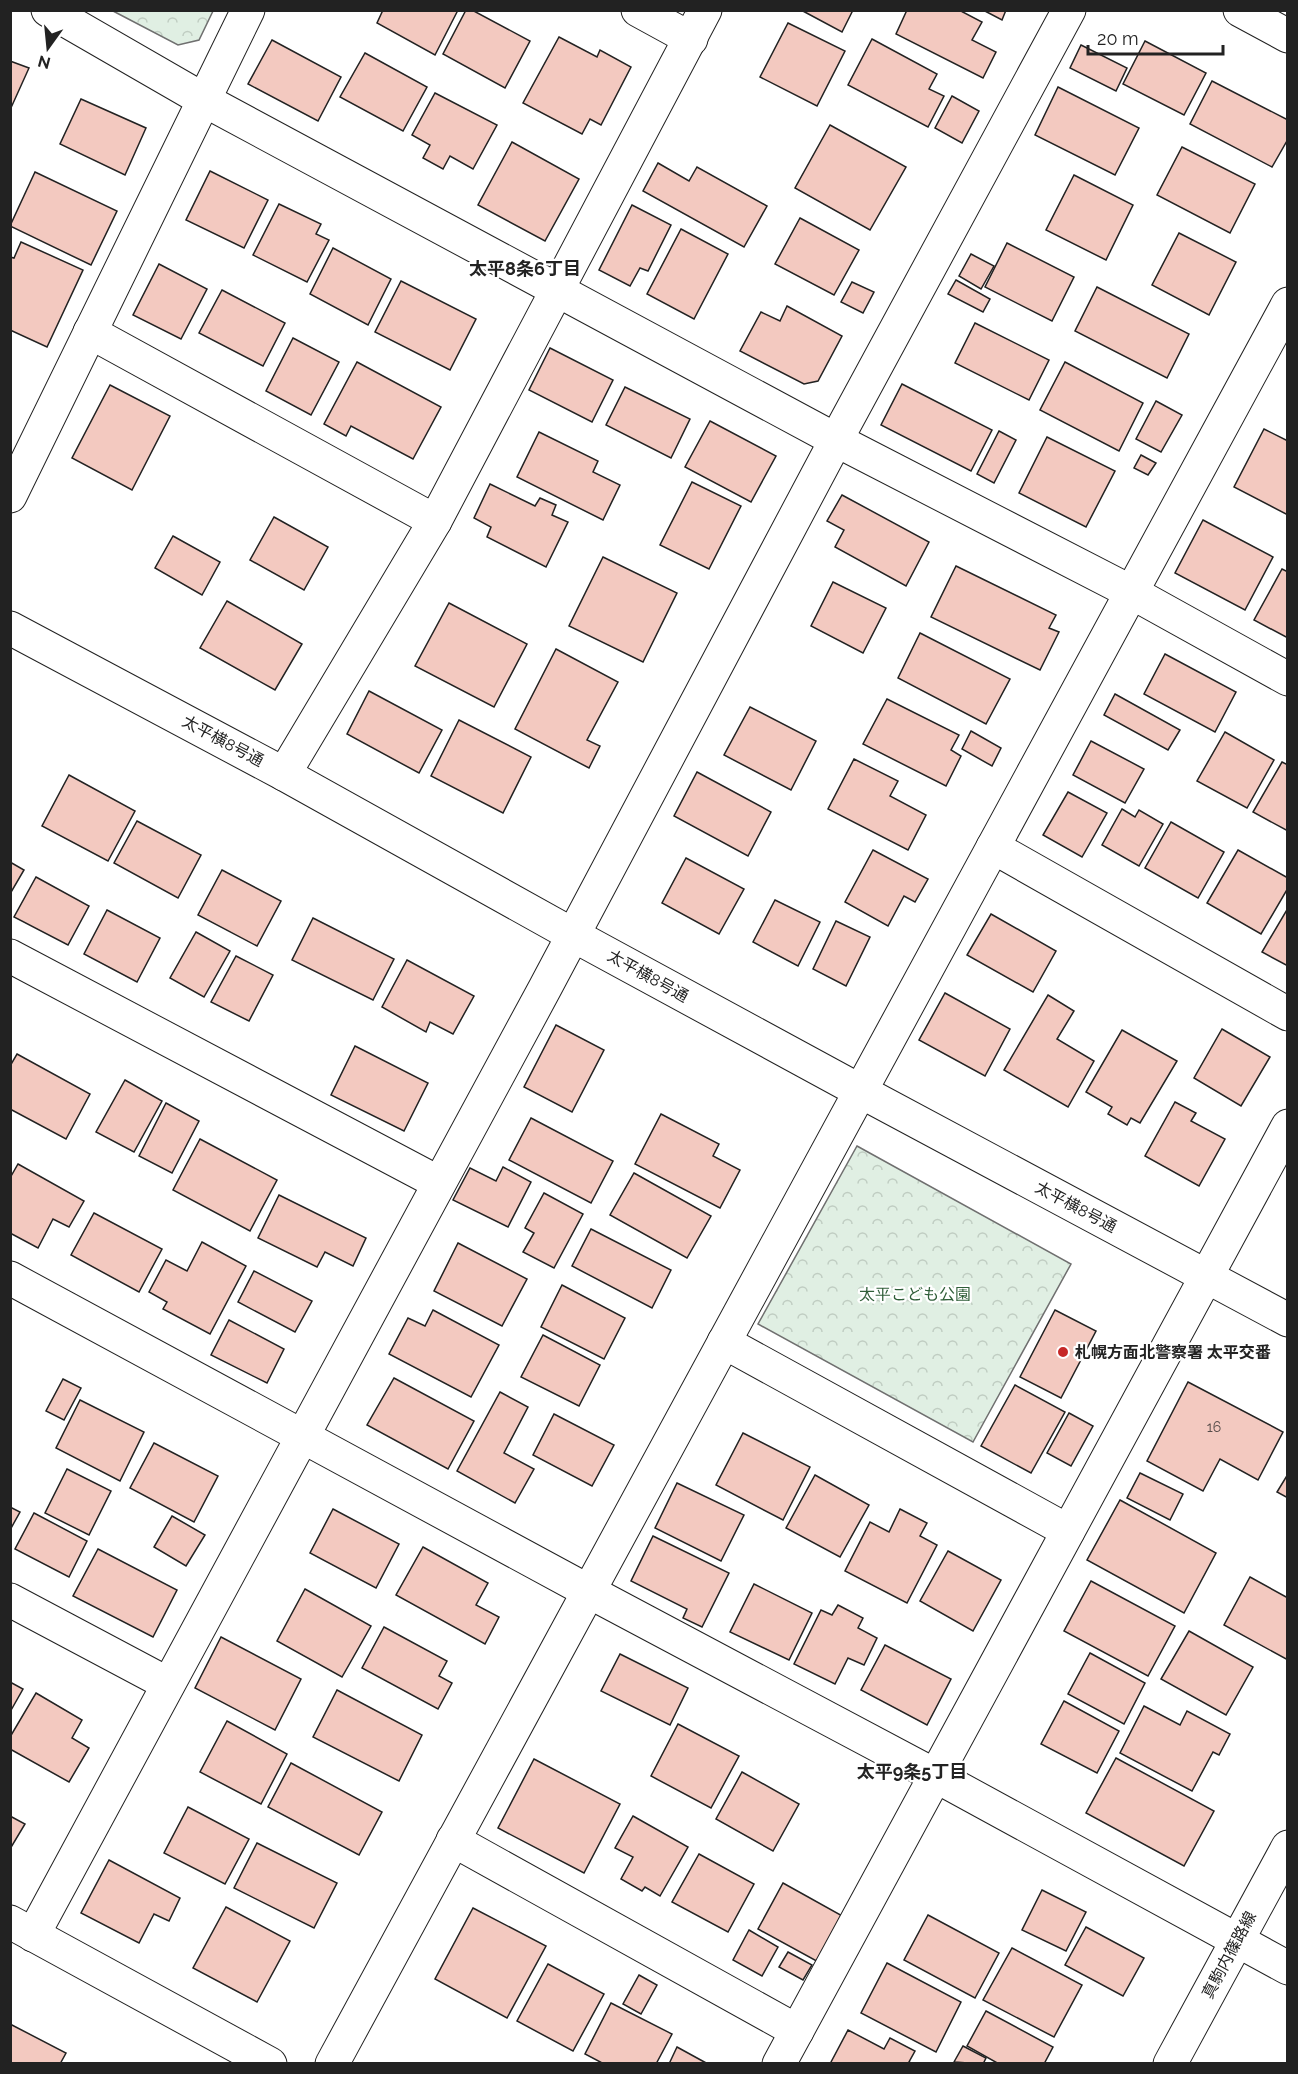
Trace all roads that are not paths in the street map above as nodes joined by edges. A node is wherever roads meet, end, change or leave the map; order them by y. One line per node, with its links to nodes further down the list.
1 (48, 10): 8 (street)
2 (248, 10): 8 (street)
3 (638, 10): 6 (street)
4 (1069, 10): 13 (street)
5 (1240, 10): 7 (street)
6 (698, 25): 9 (street)
7 (1287, 36)
8 (204, 100): 9 (street); 11 (street)
9 (558, 289): 13 (street); 15 (street)
10 (1287, 303): 12 (street)
11 (90, 332): 14 (street); 15 (street)
12 (1276, 351): 16 (street)
13 (836, 440): 16 (street); 21 (street)
14 (10, 496)
15 (435, 521): 19 (street)
16 (1131, 592): 18 (street); 20 (street)
17 (10, 628): 19 (street, 太平横8号通)
18 (1287, 679)
19 (284, 774): 21 (street, 太平横8号通)
20 (993, 847): 23 (street); 24 (street)
21 (573, 935): 24 (street, 太平横8号通); 26 (street)
22 (10, 956): 26 (street)
23 (1287, 1014)
24 (860, 1091): 27 (street, 太平横8号通); 30 (street)
25 (1287, 1126): 27 (street)
26 (439, 1183): 31 (street)
27 (1206, 1277): 29 (street, 太平横8号通); 32 (street)
28 (10, 1278): 31 (street)
29 (1287, 1320)
30 (724, 1342): 32 (street); 33 (street)
31 (303, 1436): 33 (street); 35 (street)
32 (1068, 1531): 36 (street)
33 (588, 1591): 36 (street); 37 (street)
34 (10, 1600): 35 (street)
35 (168, 1684): 39 (street)
36 (936, 1776): 40 (street); 42 (street)
37 (453, 1840): 42 (street); 44 (street)
38 (1287, 1847): 40 (street, 真駒内篠路線)
39 (22, 1928): 43 (street)
40 (1237, 1940): 41 (street); 46 (street, 真駒内篠路線)
41 (1287, 1968)
42 (797, 2031): 45 (street)
43 (270, 2064)
44 (332, 2064)
45 (779, 2064)
46 (1170, 2064)

